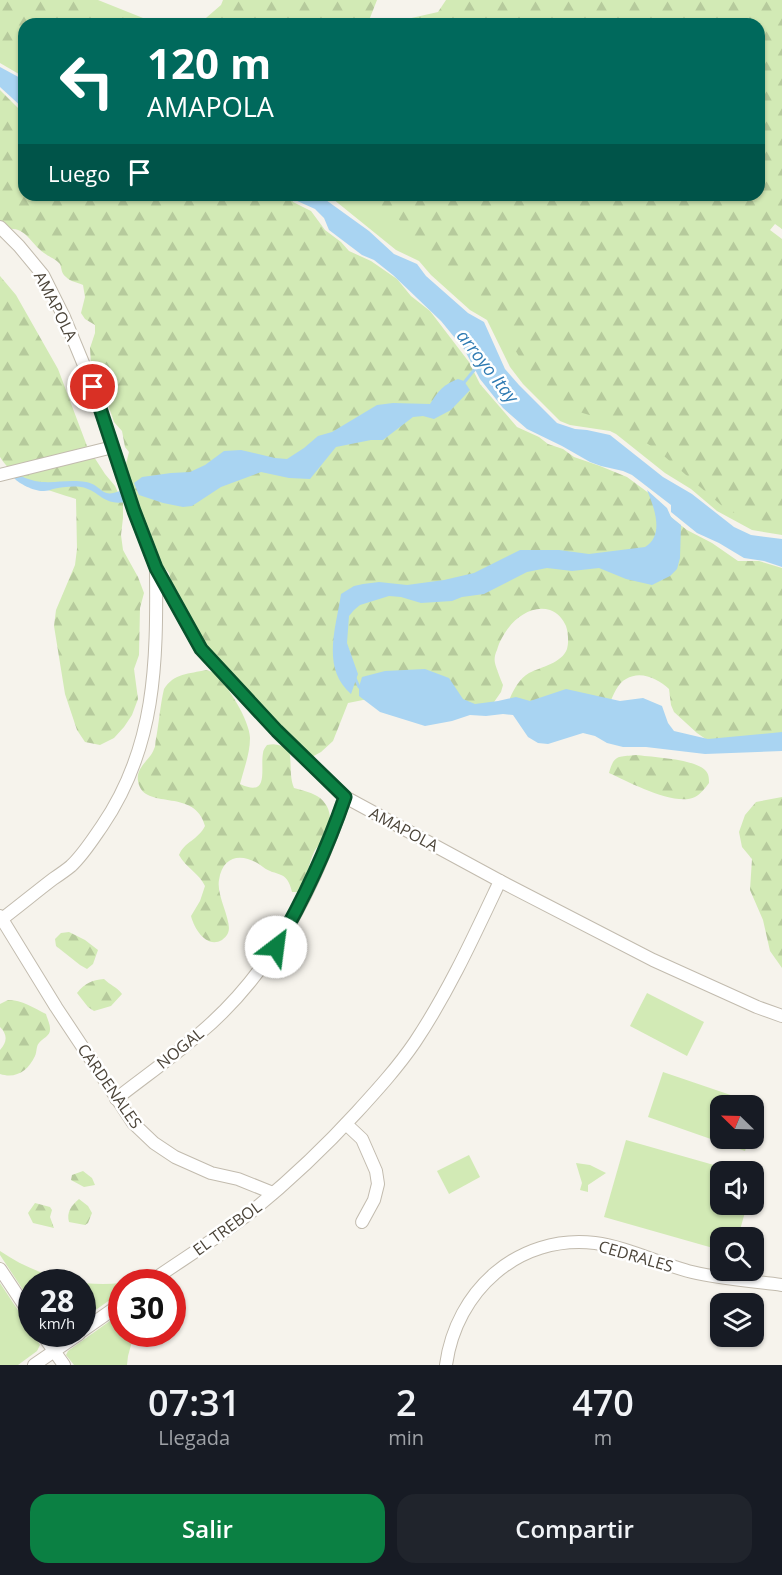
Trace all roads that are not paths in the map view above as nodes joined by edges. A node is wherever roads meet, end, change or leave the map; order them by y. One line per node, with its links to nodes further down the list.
1 (0, 227): 2 (street, AMAPOLA)
2 (113, 447): 3 (street); 4 (street, AMAPOLA)
3 (0, 475)
4 (156, 568): 5 (street, AMAPOLA); 7 (street)
5 (345, 797): 6 (street, AMAPOLA); 9 (street, NOGAL)
6 (500, 881): 8 (street, AMAPOLA); 10 (street, EL TREBOL)
7 (1, 918): 9 (street, CARDENALES)
8 (782, 1016)
9 (116, 1099): 11 (street, CARDENALES)
10 (346, 1124): 11 (street, EL TREBOL); 12 (street)
11 (273, 1193): 14 (street, EL TREBOL)
12 (362, 1222)
13 (0, 1269): 16 (street)
14 (169, 1269)
15 (782, 1285): 22 (street, CEDRALES)
16 (18, 1296)
17 (51, 1347): 19 (street)
18 (61, 1347): 19 (street)
19 (54, 1352): 20 (street); 21 (street)
20 (34, 1365)
21 (64, 1365)
22 (446, 1365)

